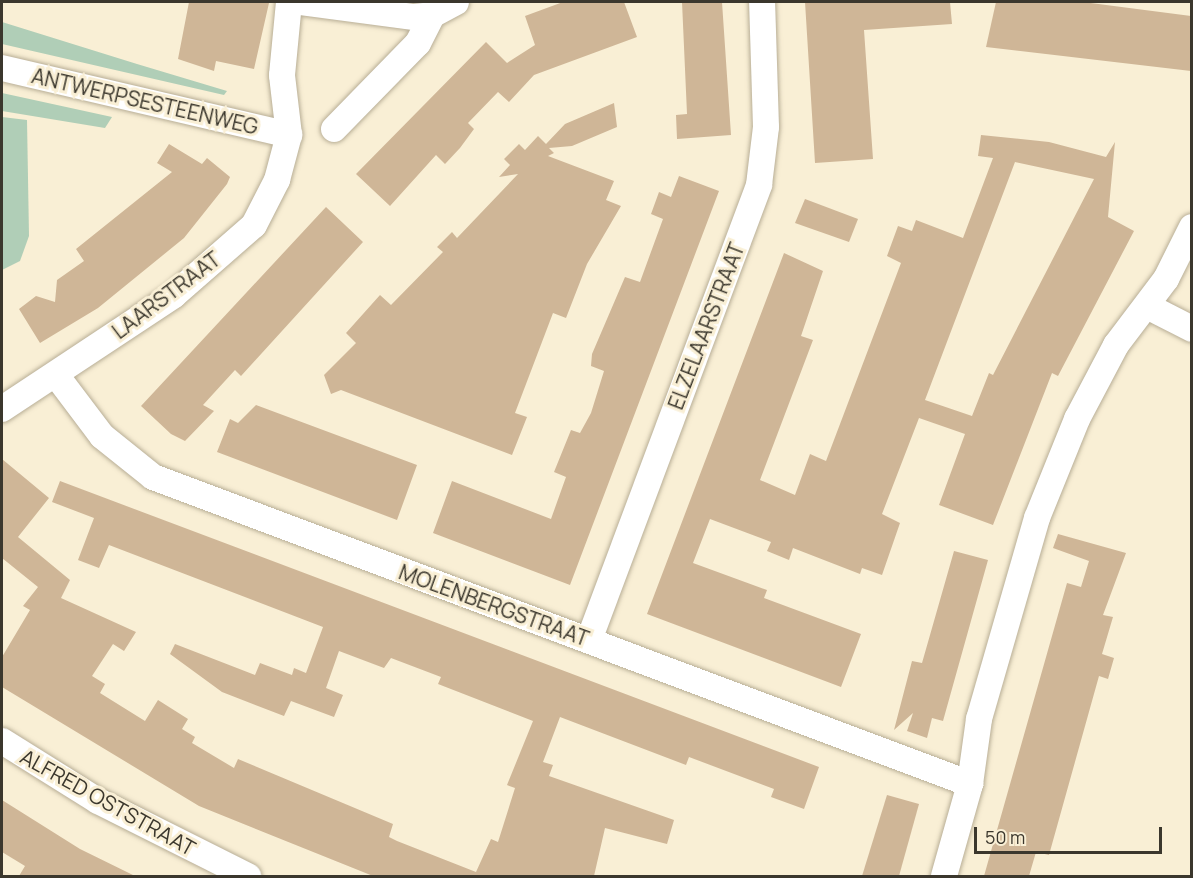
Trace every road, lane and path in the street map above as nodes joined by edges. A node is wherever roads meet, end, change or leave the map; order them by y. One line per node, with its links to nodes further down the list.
1 (289, 2): 8 (street, LAARSTRAAT)
2 (302, 2): 5 (street)
3 (456, 2): 5 (street)
4 (762, 2): 14 (street, ELZELAARSTRAAT)
5 (432, 15): 7 (street)
6 (2, 68): 8 (street, ANTWERPSESTEENWEG)
7 (334, 129)
8 (290, 135): 12 (street, LAARSTRAAT)
9 (1191, 227): 10 (street)
10 (1149, 307): 11 (street); 16 (street)
11 (1191, 329)
12 (56, 375): 13 (street, LAARSTRAAT); 14 (street, MOLENBERGSTRAAT)
13 (2, 409)
14 (589, 640): 16 (street, MOLENBERGSTRAAT)
15 (2, 741): 17 (street, ALFRED OSTSTRAAT)
16 (970, 784): 18 (street)
17 (248, 876)
18 (944, 876)

